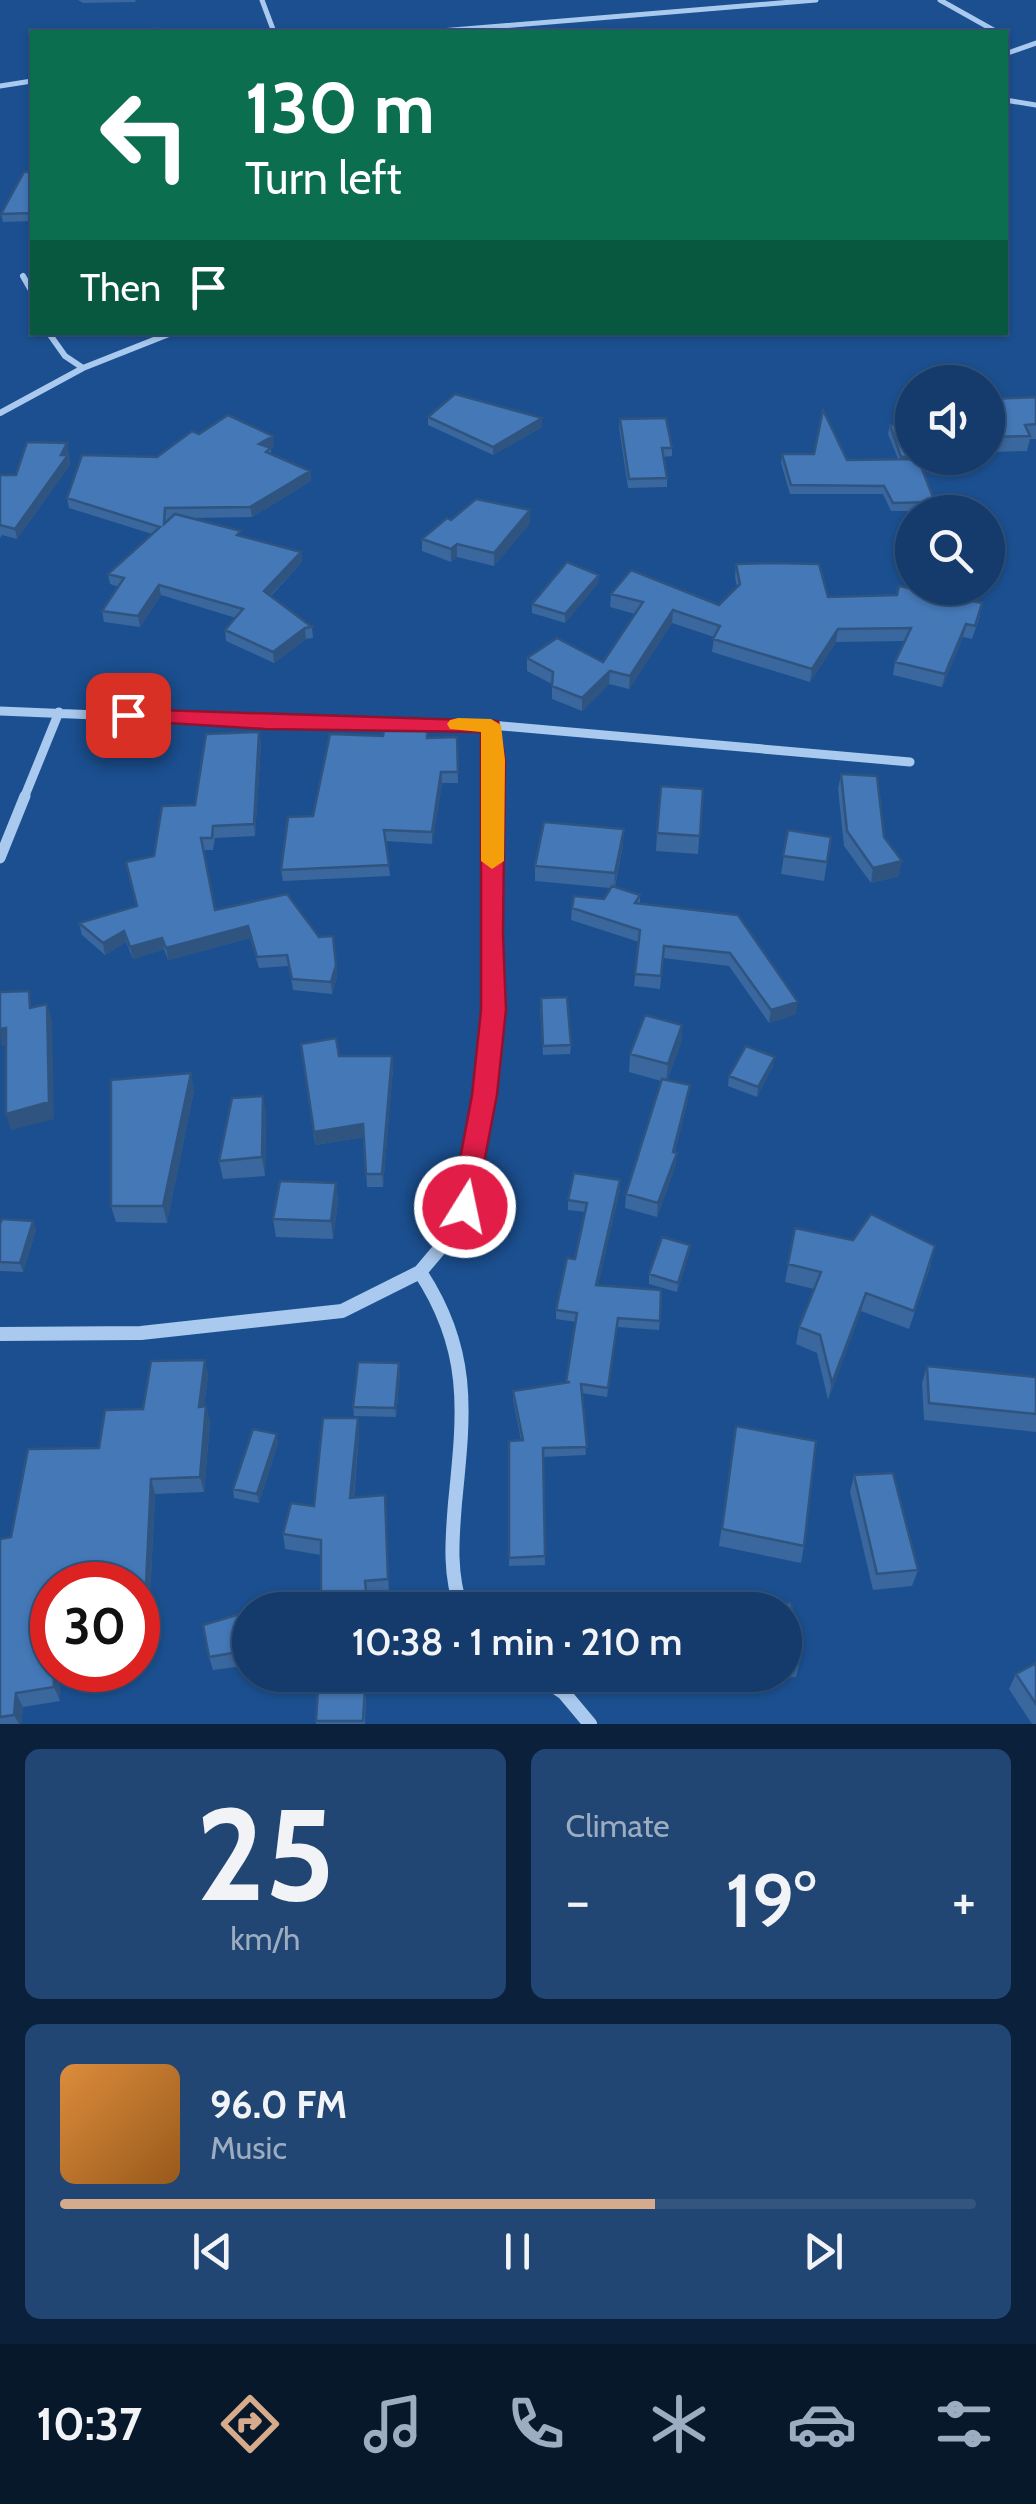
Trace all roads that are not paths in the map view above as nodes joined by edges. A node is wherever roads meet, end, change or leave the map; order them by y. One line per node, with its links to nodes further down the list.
1 (262, 0): 4 (street)
2 (816, 0): 5 (street)
3 (940, 0): 6 (street)
4 (274, 30)
5 (452, 30)
6 (993, 30)
7 (1036, 43): 8 (street)
8 (1008, 53)
9 (30, 81): 10 (street)
10 (0, 86)
11 (1008, 100): 12 (street)
12 (1036, 105)
13 (23, 276): 14 (street)
14 (30, 288)
15 (50, 335): 17 (street)
16 (166, 335): 17 (street)
17 (83, 368): 18 (street)
18 (0, 412)
19 (0, 711): 20 (street)
20 (60, 712): 21 (street); 23 (street)
21 (491, 725): 22 (street); 24 (street)
22 (910, 762)
23 (0, 858)
24 (420, 1272): 25 (street); 26 (street)
25 (0, 1334)
26 (455, 1592)
27 (563, 1692): 28 (street)
28 (590, 1724)

